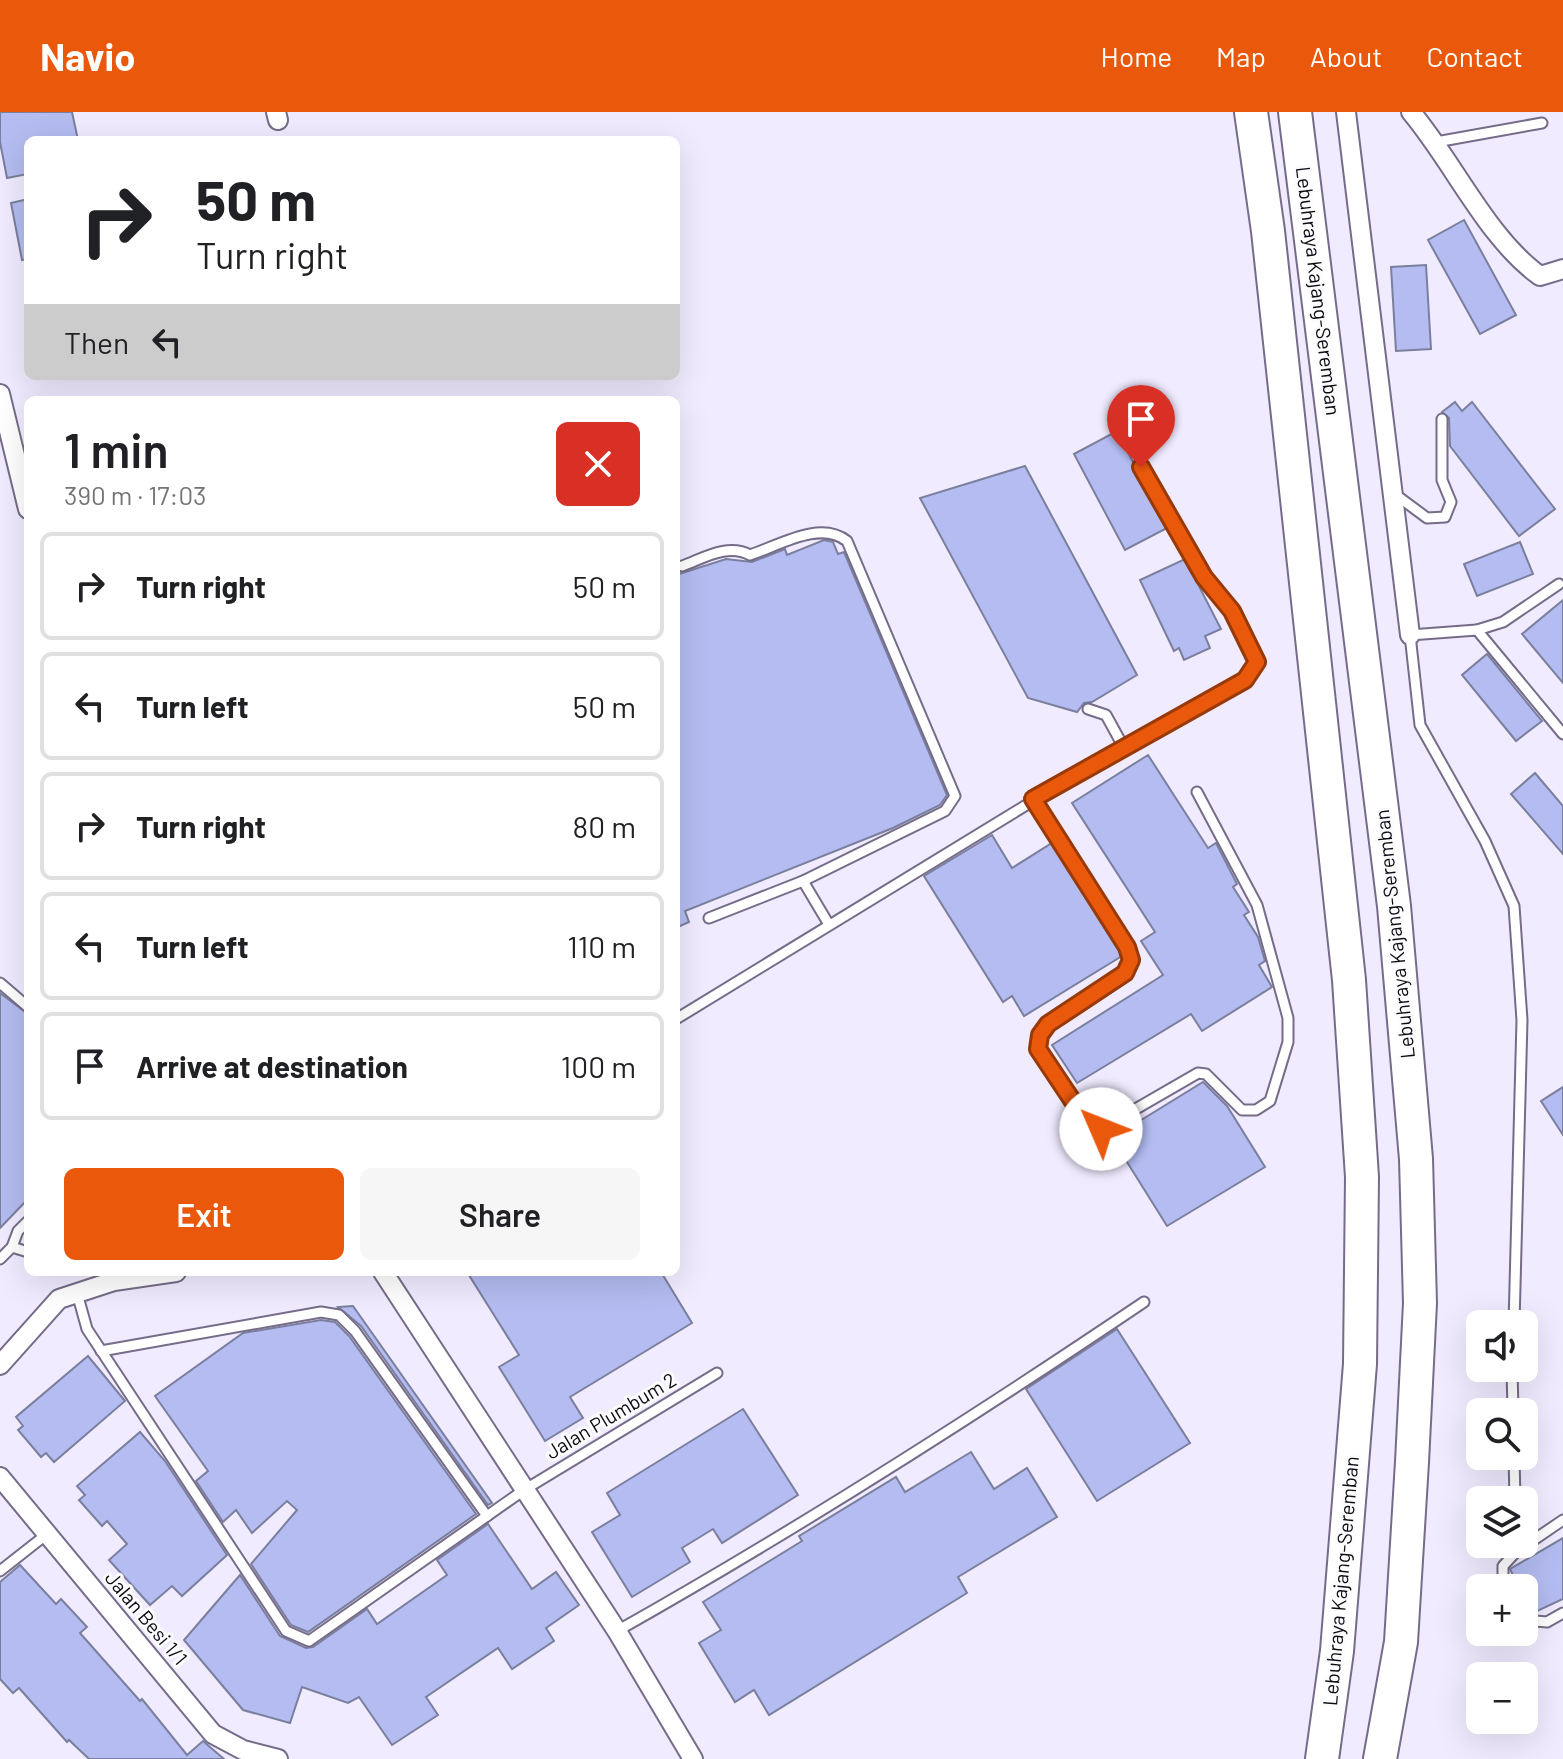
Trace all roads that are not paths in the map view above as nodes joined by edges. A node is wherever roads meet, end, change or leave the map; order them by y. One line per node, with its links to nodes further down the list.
1 (1251, 112): 52 (highway, Lebuhraya Kajang-Seremban)
2 (1295, 112): 53 (highway, Lebuhraya Kajang-Seremban)
3 (1346, 112): 12 (street)
4 (1411, 112): 6 (street)
5 (1542, 123): 6 (lane)
6 (1436, 142): 7 (street)
7 (1563, 269)
8 (0, 394): 11 (street)
9 (1442, 419): 12 (lane)
10 (1141, 467): 19 (lane)
11 (24, 493)
12 (1393, 493): 16 (street)
13 (682, 566): 22 (lane)
14 (1559, 584): 15 (lane)
15 (1477, 630): 16 (lane); 18 (lane)
16 (1410, 635): 36 (lane)
17 (1088, 709): 19 (lane)
18 (1563, 734)
19 (1123, 746): 21 (lane)
20 (1197, 792): 21 (lane)
21 (1033, 799): 24 (lane)
22 (803, 881): 23 (lane); 24 (lane)
23 (709, 918)
24 (828, 923): 27 (lane)
25 (0, 983): 26 (lane)
26 (24, 1004)
27 (680, 1015)
28 (24, 1225): 29 (lane)
29 (12, 1247): 30 (lane); 31 (lane)
30 (24, 1251)
31 (0, 1259)
32 (148, 1276): 34 (street)
33 (386, 1276): 41 (street)
34 (77, 1293): 37 (lane); 38 (street)
35 (1144, 1302): 49 (lane)
36 (1514, 1310)
37 (101, 1351): 42 (lane); 42 (lane, Jalan Plumbum 2)
38 (0, 1365)
39 (717, 1373): 41 (lane, Jalan Plumbum 2)
40 (0, 1477): 44 (street, Jalan Besi 1/1)
41 (524, 1490): 42 (lane, Jalan Plumbum 2); 49 (street)
42 (487, 1516)
43 (1563, 1520): 45 (lane)
44 (47, 1534): 46 (lane); 50 (street, Jalan Besi 1/1)
45 (1538, 1535)
46 (0, 1571)
47 (1563, 1613): 48 (lane)
48 (1538, 1621)
49 (617, 1631): 51 (street)
50 (278, 1759)
51 (693, 1759)
52 (1322, 1759)
53 (1380, 1759)

